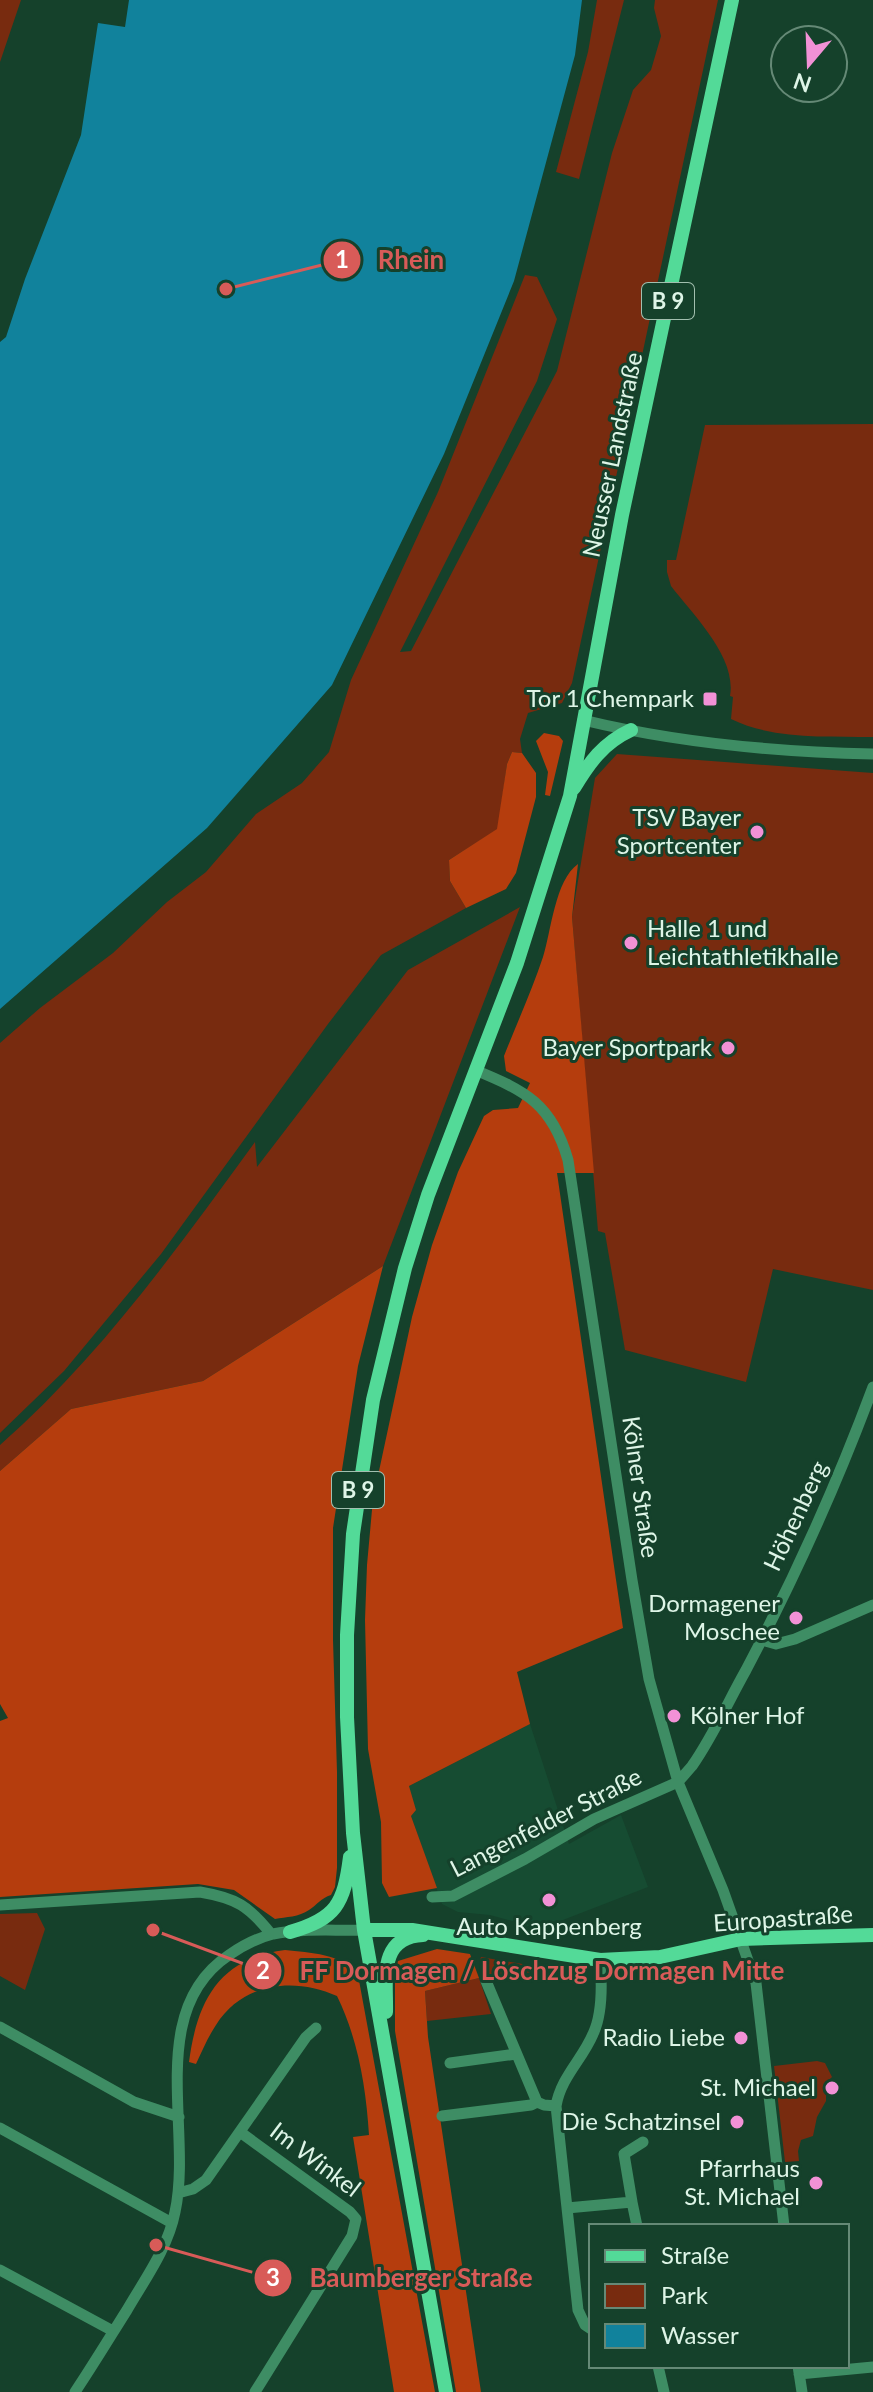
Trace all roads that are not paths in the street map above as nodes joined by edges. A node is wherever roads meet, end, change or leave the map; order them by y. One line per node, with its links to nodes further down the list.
1 (732, 0): 2 (main road, Neusser Landstraße / B 9)
2 (583, 720): 3 (street); 5 (main road, B 9)
3 (631, 730): 4 (street); 5 (main road)
4 (873, 754)
5 (570, 796): 6 (main road, B 9)
6 (475, 1070): 10 (street, Kölner Straße); 11 (main road, B 9)
7 (873, 1387): 9 (street, Höhenberg)
8 (873, 1605): 9 (street)
9 (762, 1640): 10 (street, Höhenberg)
10 (678, 1782): 12 (street, Langenfelder Straße); 19 (street, Kölner Straße)
11 (353, 1833): 14 (main road, B 9); 15 (main road)
12 (432, 1897)
13 (0, 1905): 16 (street)
14 (364, 1930): 15 (street); 17 (main road, Europastraße); 24 (main road, B 9)
15 (290, 1932): 16 (street)
16 (271, 1934): 30 (street)
17 (435, 1934): 20 (main road, Europastraße); 24 (main road)
18 (873, 1935): 19 (main road, Europastraße)
19 (741, 1939): 20 (main road, Europastraße); 39 (street, Kölner Straße)
20 (600, 1960): 28 (street)
21 (486, 1981): 25 (street)
22 (0, 2027): 30 (street)
23 (316, 2028): 32 (street)
24 (383, 2030): 50 (main road, B 9)
25 (516, 2054): 26 (street); 27 (street)
26 (450, 2063)
27 (537, 2102): 28 (street); 29 (street)
28 (556, 2106): 36 (street)
29 (442, 2116)
30 (179, 2117): 34 (street)
31 (0, 2128): 37 (street)
32 (240, 2132): 34 (street); 49 (street, Im Winkel)
33 (643, 2142): 35 (street)
34 (178, 2193): 37 (street)
35 (632, 2202): 36 (street); 38 (street)
36 (567, 2208): 41 (street)
37 (172, 2223): 42 (street)
38 (637, 2224)
39 (784, 2224)
40 (0, 2270): 42 (street)
41 (589, 2328)
42 (113, 2331): 48 (street)
43 (873, 2367): 46 (street)
44 (658, 2368): 51 (street)
45 (848, 2368): 47 (street)
46 (849, 2368)
47 (799, 2370): 52 (street)
48 (75, 2392)
49 (255, 2392)
50 (446, 2392)
51 (664, 2392)
52 (802, 2392)

